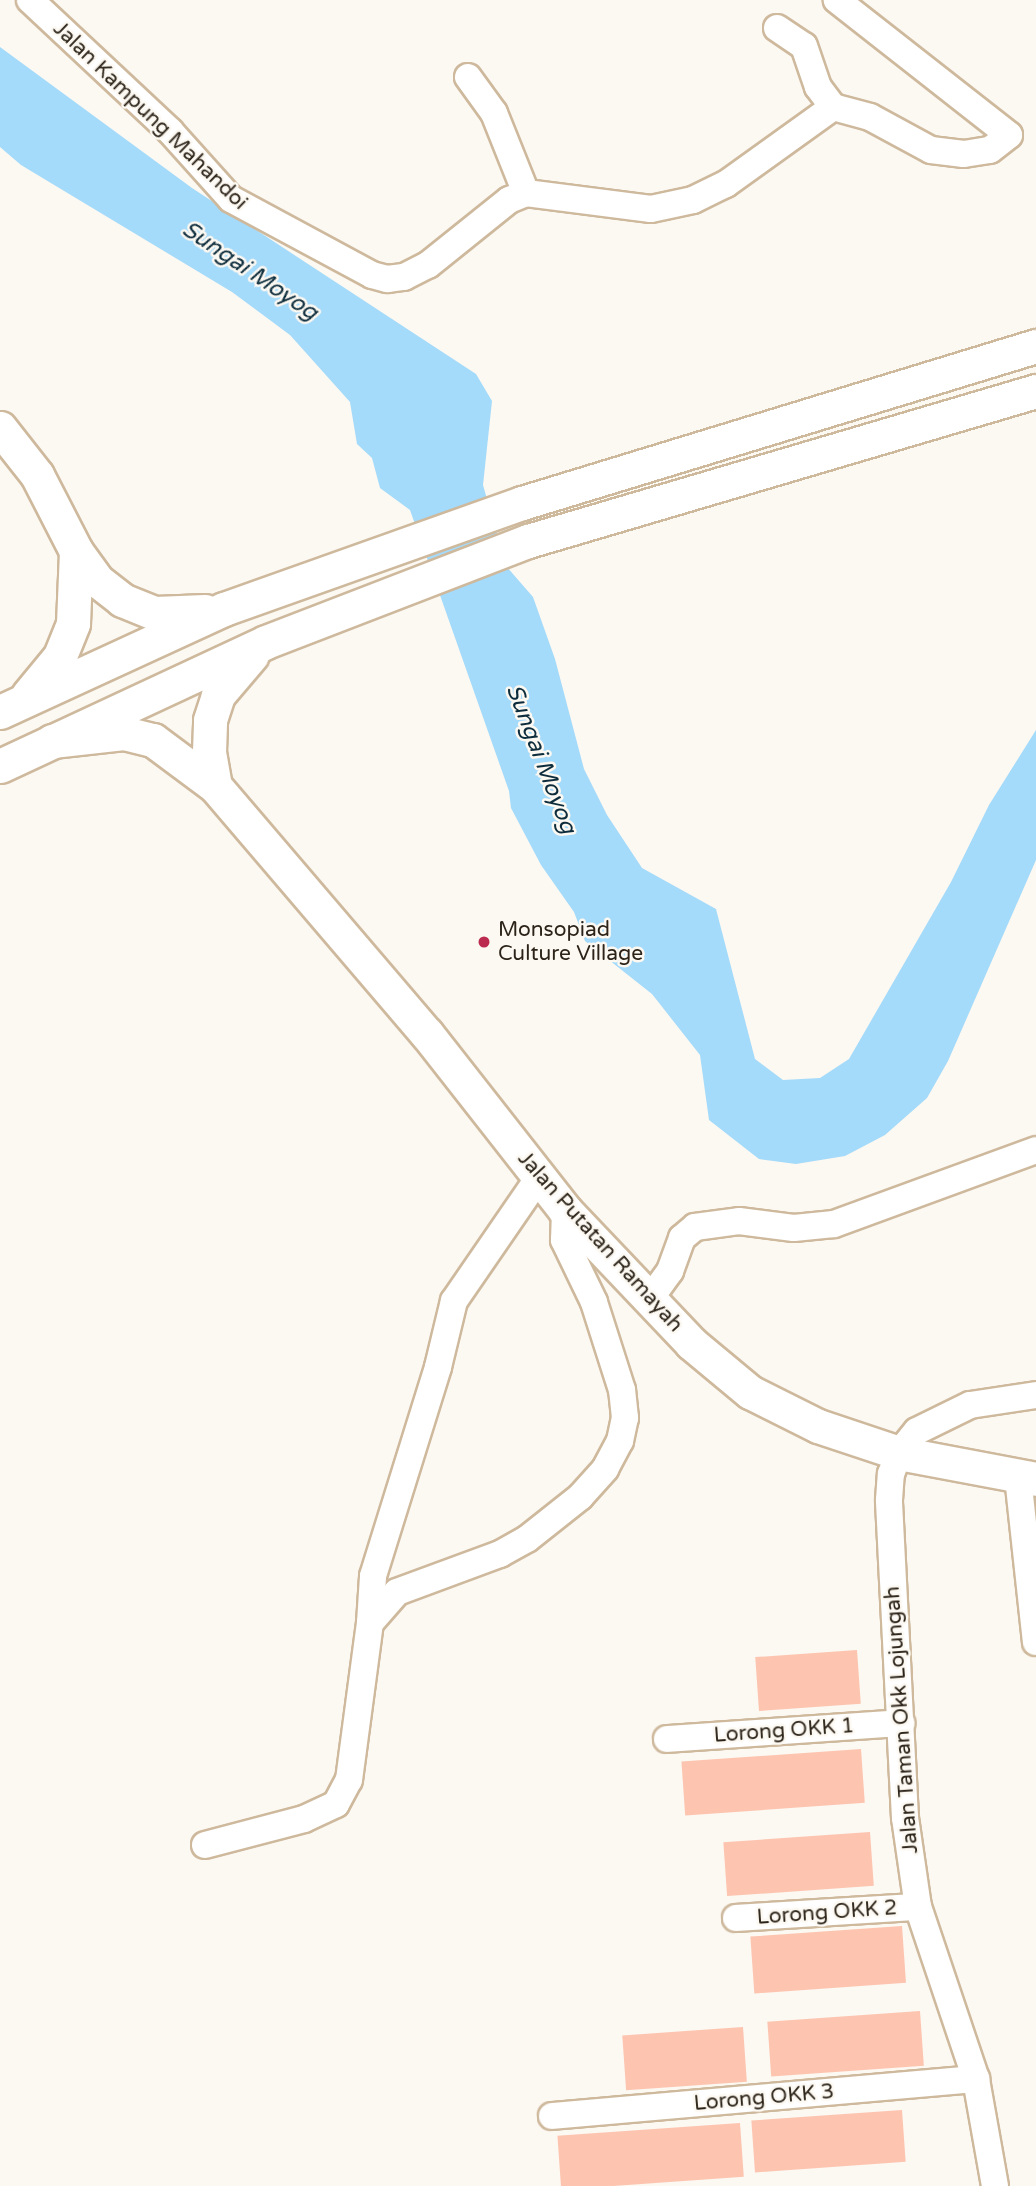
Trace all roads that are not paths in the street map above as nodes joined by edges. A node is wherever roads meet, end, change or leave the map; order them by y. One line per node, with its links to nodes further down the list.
1 (30, 0): 6 (street, Jalan Kampung Mahandoi)
2 (836, 0): 5 (street)
3 (778, 28): 5 (street)
4 (468, 77): 6 (street)
5 (833, 107): 6 (street)
6 (526, 193)
7 (1036, 346): 11 (main road)
8 (1036, 391): 12 (main road)
9 (0, 428): 10 (main road)
10 (76, 551): 11 (main road); 13 (main road)
11 (224, 609): 13 (main road)
12 (267, 642): 14 (main road); 16 (main road)
13 (10, 708)
14 (52, 741): 15 (main road); 16 (main road, Jalan Putatan Ramayah)
15 (0, 766)
16 (215, 786): 18 (main road, Jalan Putatan Ramayah)
17 (1036, 1150): 20 (street)
18 (538, 1179): 19 (main road, Jalan Putatan Ramayah); 24 (street)
19 (565, 1210): 20 (main road, Jalan Putatan Ramayah); 24 (street)
20 (649, 1300): 22 (main road, Jalan Putatan Ramayah)
21 (1036, 1395): 22 (street)
22 (899, 1453): 23 (main road, Jalan Putatan Ramayah); 26 (street, Jalan Taman Okk Lojungah)
23 (1027, 1478): 25 (street)
24 (370, 1623): 28 (street)
25 (1036, 1643)
26 (901, 1723): 27 (street, Lorong OKK 1); 29 (street, Jalan Taman Okk Lojungah)
27 (667, 1739)
28 (205, 1845)
29 (918, 1907): 30 (street, Lorong OKK 2); 31 (street, Jalan Taman Okk Lojungah)
30 (736, 1918)
31 (976, 2080): 32 (street, Lorong OKK 3); 33 (street, Jalan Taman Okk Lojungah)
32 (552, 2116)
33 (995, 2186)

